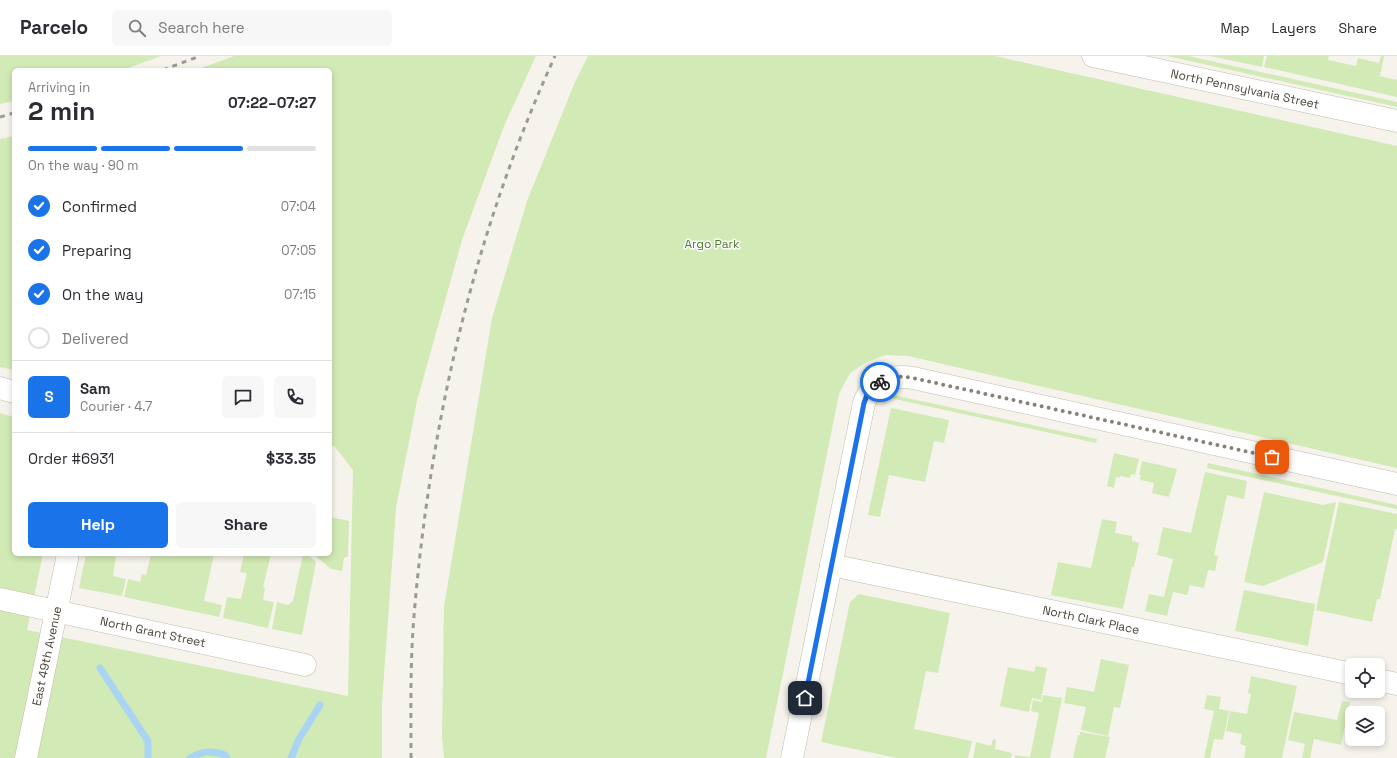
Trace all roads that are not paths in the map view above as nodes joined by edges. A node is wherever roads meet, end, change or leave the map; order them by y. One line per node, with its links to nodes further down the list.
1 (1093, 56): 2 (street, North Pennsylvania Street)
2 (1397, 122)
3 (0, 388): 4 (street)
4 (12, 391)
5 (1397, 484): 7 (street)
6 (68, 556): 9 (street, East 49th Avenue)
7 (831, 565): 11 (street, North Clark Place); 15 (street)
8 (0, 599): 9 (street, North Grant Street)
9 (56, 612): 10 (street, North Grant Street); 14 (street, East 49th Avenue)
10 (305, 665)
11 (1345, 673)
12 (1385, 681): 13 (street)
13 (1397, 684)
14 (26, 758)
15 (793, 758)

